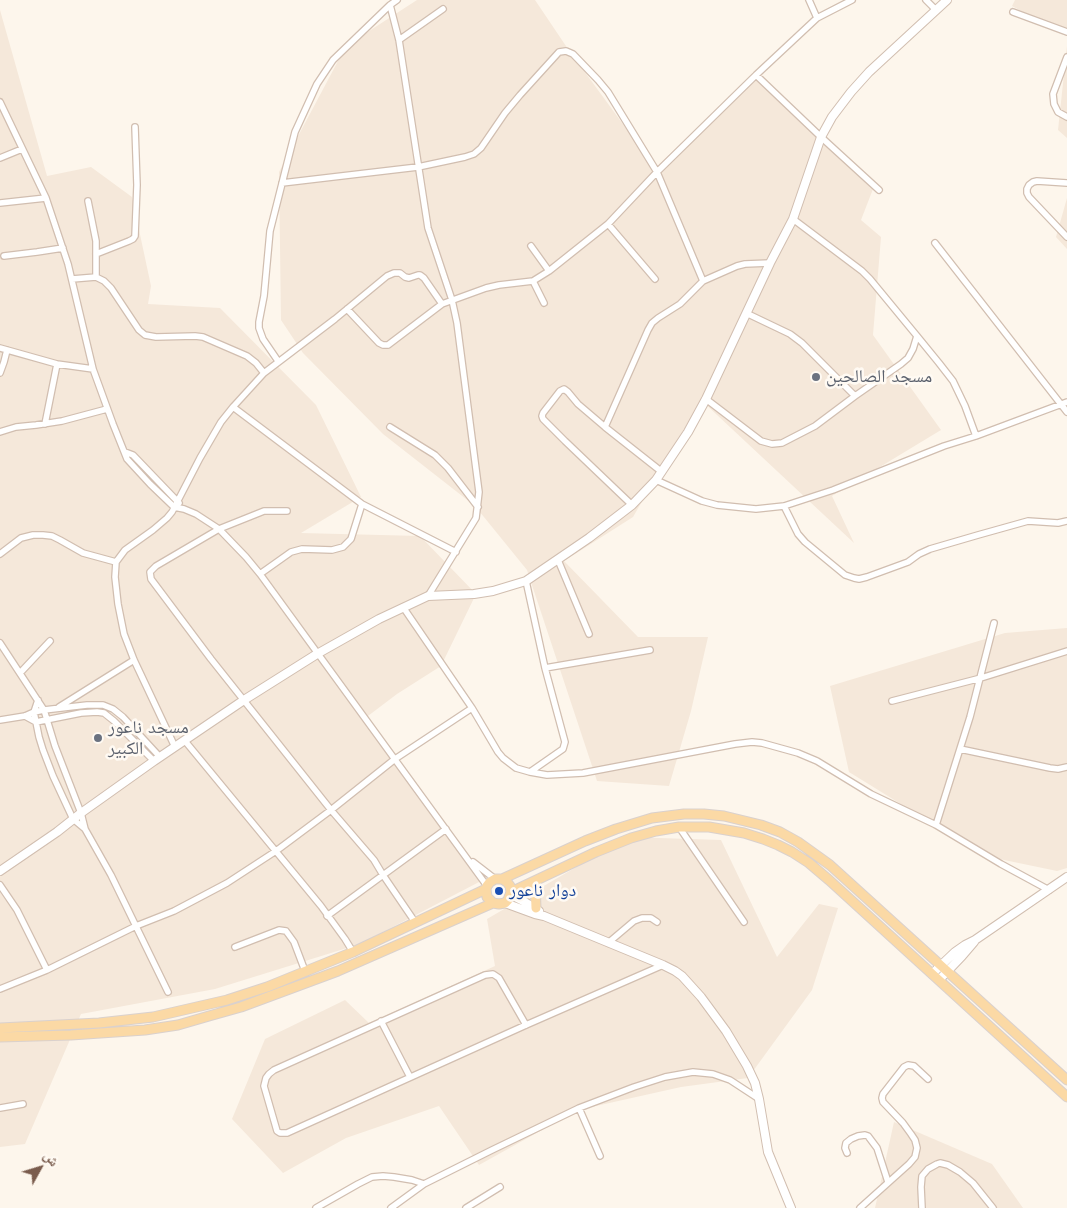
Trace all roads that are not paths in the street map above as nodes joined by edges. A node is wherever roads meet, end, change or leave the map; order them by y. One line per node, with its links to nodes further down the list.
1 (397, 0): 6 (street)
2 (810, 0): 10 (street)
3 (852, 0): 10 (street)
4 (926, 0): 8 (street)
5 (947, 0): 8 (street)
6 (390, 5): 12 (street); 23 (street)
7 (444, 9): 12 (street)
8 (936, 10): 18 (street)
9 (1013, 12): 11 (street)
10 (817, 18): 14 (street)
11 (1067, 32)
12 (399, 40): 21 (street)
13 (1067, 57): 16 (street)
14 (756, 75): 18 (street); 22 (street)
15 (0, 102): 19 (street)
16 (1067, 117)
17 (135, 127): 35 (street)
18 (821, 137): 25 (street); 29 (street)
19 (22, 149): 20 (street); 26 (street)
20 (0, 158)
21 (418, 166): 22 (street); 23 (street); 44 (street)
22 (657, 172): 30 (street); 43 (street)
23 (282, 183): 52 (street)
24 (1067, 183): 31 (street)
25 (879, 190)
26 (46, 198): 28 (street); 34 (street)
27 (88, 201): 35 (street)
28 (0, 203)
29 (793, 219): 37 (street); 49 (street)
30 (608, 224): 38 (street); 40 (street)
31 (1067, 237)
32 (935, 243): 60 (street)
33 (531, 246): 38 (street)
34 (63, 248): 36 (street); 41 (street)
35 (96, 254): 39 (street)
36 (4, 256)
37 (770, 263): 43 (street); 48 (street)
38 (549, 271): 42 (street)
39 (96, 277): 41 (street); 56 (street)
40 (655, 279)
41 (72, 280): 54 (street)
42 (533, 281): 44 (street); 45 (street)
43 (703, 281): 65 (street)
44 (452, 300): 46 (street); 77 (street)
45 (544, 303)
46 (442, 304): 47 (street); 47 (street)
47 (347, 308): 52 (street)
48 (746, 314): 57 (street); 58 (street)
49 (917, 336): 57 (street); 68 (street)
50 (0, 348): 51 (street)
51 (7, 350): 53 (street); 55 (street)
52 (278, 362): 56 (street)
53 (57, 364): 54 (street); 64 (street)
54 (93, 369): 62 (street)
55 (0, 373)
56 (264, 373): 61 (street)
57 (855, 396): 58 (street)
58 (706, 399): 70 (street)
59 (1067, 402): 60 (street)
60 (1060, 404): 63 (street); 68 (street)
61 (233, 407): 72 (street); 73 (street)
62 (107, 409): 64 (street); 69 (street)
63 (1067, 412)
64 (45, 424): 67 (street)
65 (605, 427): 70 (street); 74 (street)
66 (390, 428): 77 (street)
67 (0, 432)
68 (976, 436): 75 (street)
69 (125, 452): 72 (street); 76 (street)
70 (662, 472): 71 (street)
71 (656, 480): 74 (street); 75 (street)
72 (177, 501): 76 (street); 78 (street)
73 (362, 504): 82 (street); 86 (street)
74 (632, 504): 84 (street)
75 (784, 506): 80 (street)
76 (174, 507): 78 (street); 85 (street)
77 (478, 507): 82 (street)
78 (184, 509): 81 (street)
79 (287, 511): 81 (street)
80 (1067, 521)
81 (219, 530): 86 (street); 102 (street)
82 (456, 552): 88 (street)
83 (0, 554): 85 (street)
84 (558, 560): 87 (street); 91 (street)
85 (116, 562): 97 (street)
86 (260, 574): 96 (street)
87 (526, 581): 88 (street); 98 (street)
88 (428, 596): 89 (street)
89 (403, 607): 96 (street); 104 (street)
90 (994, 623): 100 (street)
91 (589, 634)
92 (50, 641): 99 (street)
93 (0, 643): 99 (street)
94 (650, 650): 98 (street)
95 (1067, 651): 100 (street)
96 (317, 654): 102 (street); 116 (street)
97 (134, 660): 105 (street); 113 (street)
98 (545, 668): 118 (street)
99 (20, 673): 101 (street)
100 (981, 678): 103 (street); 114 (street)
101 (38, 700): 106 (street); 107 (street)
102 (244, 700): 112 (street); 119 (street)
103 (892, 701)
104 (472, 708): 116 (street); 118 (street)
105 (56, 709): 106 (street); 115 (street)
106 (44, 710): 107 (street); 110 (street)
107 (34, 712): 108 (street); 111 (street)
108 (25, 716): 109 (street); 111 (street)
109 (0, 720)
110 (47, 720): 111 (street); 115 (street); 120 (street)
111 (36, 722): 121 (street)
112 (185, 741): 113 (street); 126 (street)
113 (175, 747): 115 (street)
114 (960, 749): 117 (street); 122 (street)
115 (157, 759): 120 (street)
116 (395, 759): 119 (street); 125 (street)
117 (1067, 767)
118 (530, 772): 122 (street)
119 (331, 810): 126 (street); 129 (street)
120 (80, 813): 121 (street); 124 (street)
121 (73, 819): 124 (street); 128 (street)
122 (936, 825): 135 (street)
123 (679, 826): 132 (main road); 143 (street); 152 (main road)
124 (85, 829): 144 (street)
125 (446, 829): 127 (street); 129 (street)
126 (276, 851): 139 (street); 144 (street)
127 (467, 858): 131 (street); 134 (street)
128 (0, 871)
129 (382, 875): 139 (street); 141 (street)
130 (1067, 877): 135 (street)
131 (498, 879): 134 (main road); 136 (main road); 149 (main road)
132 (535, 881): 136 (main road); 138 (main road)
133 (0, 885): 150 (street)
134 (487, 888): 137 (main road); 141 (main road)
135 (1049, 890): 149 (street)
136 (509, 897): 137 (main road); 138 (street); 140 (street)
137 (493, 903): 159 (main road)
138 (536, 908): 140 (street)
139 (327, 916): 147 (street)
140 (544, 916): 145 (street)
141 (415, 922): 147 (main road)
142 (657, 922): 145 (street)
143 (744, 922)
144 (136, 926): 150 (street); 155 (street)
145 (608, 943): 148 (street)
146 (235, 947): 151 (street)
147 (352, 952): 151 (main road)
148 (663, 965): 157 (street); 164 (street)
149 (944, 968): 152 (street); 153 (street); 162 (main road)
150 (47, 970): 154 (street)
151 (305, 971): 158 (main road)
152 (932, 974): 153 (main road)
153 (940, 980): 163 (main road)
154 (0, 989)
155 (168, 992)
156 (381, 1021): 157 (street); 160 (street); 160 (street)
157 (526, 1025): 160 (street)
158 (0, 1028)
159 (0, 1037)
160 (410, 1077)
161 (928, 1079): 170 (street)
162 (1067, 1080)
163 (1067, 1097)
164 (759, 1099): 167 (street); 176 (street)
165 (23, 1104): 166 (street)
166 (0, 1108)
167 (579, 1108): 169 (street); 171 (street)
168 (847, 1153): 170 (street)
169 (600, 1156)
170 (888, 1182): 177 (street)
171 (424, 1184): 173 (street); 174 (street)
172 (500, 1187): 175 (street)
173 (316, 1208)
174 (391, 1208)
175 (466, 1208)
176 (790, 1208)
177 (860, 1208)
178 (922, 1208): 179 (street)
179 (992, 1208)

